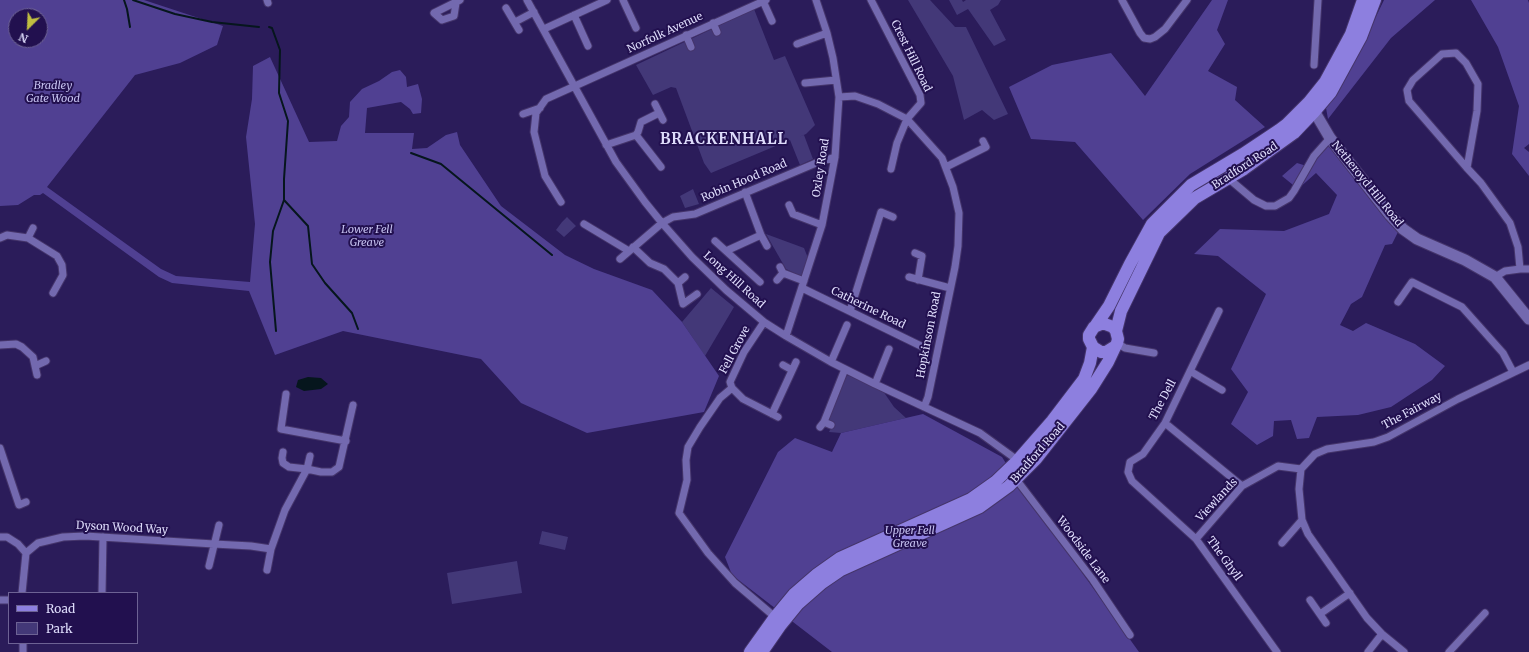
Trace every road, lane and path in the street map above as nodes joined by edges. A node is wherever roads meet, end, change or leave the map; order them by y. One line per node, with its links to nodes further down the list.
1 (527, 0): 13 (street, Long Hill Road)
2 (607, 0): 14 (street)
3 (623, 0): 18 (street)
4 (816, 0): 22 (street, Oxley Road)
5 (871, 0): 37 (street, Crest Hill Road)
6 (1122, 0): 7 (street)
7 (1187, 0)
8 (1318, 0): 27 (street)
9 (1363, 0): 33 (main road, Bradford Road)
10 (1375, 0): 33 (main road, Bradford Road)
11 (765, 1): 15 (street); 17 (street, Norfolk Avenue)
12 (506, 8): 16 (street)
13 (534, 12): 16 (street); 19 (street, Long Hill Road)
14 (574, 15): 19 (street); 25 (street)
15 (768, 17)
16 (515, 22): 20 (street)
17 (713, 23): 21 (street); 23 (street, Norfolk Avenue)
18 (636, 28)
19 (544, 29): 30 (street, Long Hill Road)
20 (520, 30)
21 (717, 32)
22 (827, 33): 24 (street); 28 (street, Oxley Road)
23 (686, 35): 26 (street); 30 (street, Norfolk Avenue)
24 (797, 44)
25 (588, 46)
26 (691, 47)
27 (1314, 65)
28 (836, 80): 29 (street); 31 (street, Oxley Road)
29 (805, 83)
30 (574, 88): 34 (street, Norfolk Avenue); 42 (street, Long Hill Road)
31 (839, 97): 37 (street, Hopkinson Road); 44 (street, Oxley Road)
32 (655, 104): 35 (street)
33 (1312, 107): 39 (main road, Bradford Road); 41 (street, Netheroyd Hill Road)
34 (540, 108): 36 (street, Norfolk Avenue); 51 (street)
35 (659, 112): 38 (street); 40 (street)
36 (522, 114)
37 (907, 119): 45 (street); 47 (street, Hopkinson Road)
38 (663, 120)
39 (1291, 129): 49 (main road, Bradford Road); 86 (main road, Bradford Road)
40 (636, 135): 42 (street); 46 (street)
41 (1330, 138): 49 (street); 71 (street, Netheroyd Hill Road)
42 (606, 145): 54 (street, Long Hill Road)
43 (986, 147): 47 (street)
44 (836, 157): 50 (street, Robin Hood Road); 56 (street, Oxley Road)
45 (890, 163)
46 (661, 167)
47 (946, 167): 76 (street, Hopkinson Road)
48 (1467, 168): 48 (street); 67 (street)
49 (1228, 178): 88 (main road, Bradford Road)
50 (745, 192): 54 (street, Robin Hood Road); 58 (street)
51 (561, 202)
52 (789, 205): 56 (street)
53 (893, 217): 81 (street)
54 (662, 223): 63 (street, Robin Hood Road); 84 (street, Long Hill Road)
55 (584, 224): 63 (street)
56 (822, 225): 77 (street, Oxley Road)
57 (33, 228): 60 (street)
58 (760, 235): 62 (street); 64 (street)
59 (0, 238): 60 (street)
60 (28, 238): 78 (street)
61 (715, 241): 64 (street)
62 (767, 246)
63 (631, 249): 66 (street, Robin Hood Road); 75 (street)
64 (726, 251): 74 (street)
65 (915, 253): 73 (street)
66 (620, 259)
67 (1520, 268): 68 (street); 71 (street)
68 (1529, 269)
69 (685, 277): 75 (street)
70 (909, 277): 73 (street)
71 (1495, 277): 83 (street)
72 (777, 280): 77 (street, Catherine Road)
73 (918, 280): 76 (street)
74 (760, 282)
75 (678, 283): 79 (street)
76 (951, 284): 93 (street, Hopkinson Road)
77 (803, 285): 81 (street, Catherine Road); 87 (street, Oxley Road)
78 (53, 293)
79 (697, 294)
80 (1398, 302): 105 (street)
81 (850, 311): 92 (street, Catherine Road)
82 (1219, 311): 104 (street, The Dell)
83 (1529, 319)
84 (764, 322): 87 (street, Long Hill Road); 108 (street, Fell Grove)
85 (847, 325): 98 (street)
86 (1096, 325): 88 (main road); 91 (main road, Bradford Road)
87 (786, 336): 98 (street, Long Hill Road)
88 (1116, 340): 91 (main road); 94 (street); 120 (main road, Bradford Road)
89 (928, 341): 92 (street)
90 (0, 345): 101 (street)
91 (1093, 347): 119 (main road, Bradford Road)
92 (925, 348): 93 (street, Catherine Road)
93 (936, 353): 112 (street, Hopkinson Road)
94 (1154, 353)
95 (890, 354): 107 (street)
96 (46, 361): 101 (street)
97 (796, 362): 103 (street, Fell Grove)
98 (831, 362): 102 (street, Long Hill Road)
99 (783, 365): 103 (street)
100 (1529, 365): 105 (street, The Fairway)
101 (35, 366): 106 (street)
102 (845, 369): 107 (street, Long Hill Road); 114 (street)
103 (792, 370): 108 (street, Fell Grove)
104 (1190, 371): 109 (street); 113 (street, The Dell)
105 (1513, 372): 121 (street, The Fairway)
106 (37, 375)
107 (875, 384): 112 (street, Long Hill Road)
108 (732, 388): 144 (street, Fell Grove)
109 (1222, 390)
110 (286, 394): 115 (street)
111 (353, 405): 115 (street)
112 (924, 407): 119 (street, Long Hill Road)
113 (1165, 423): 124 (street); 125 (street, The Dell)
114 (831, 425)
115 (346, 441): 122 (street)
116 (0, 448): 126 (street)
117 (283, 452): 122 (street)
118 (310, 456): 122 (street)
119 (1017, 461): 120 (street, Long Hill Road); 144 (main road, Bradford Road)
120 (1029, 466): 123 (main road, Bradford Road)
121 (1301, 468): 124 (street, Viewlands); 127 (street)
122 (307, 469): 134 (street)
123 (1016, 479): 147 (street, Woodside Lane); 149 (main road, Bradford Road)
124 (1242, 486): 131 (street, Viewlands)
125 (1141, 489): 131 (street, The Ghyll)
126 (26, 502)
127 (1302, 520): 132 (street); 140 (street)
128 (219, 525): 133 (street)
129 (103, 537): 133 (street, Dyson Wood Way); 135 (street, Dyson Wood Way); 139 (street)
130 (0, 538): 135 (street)
131 (1196, 539): 150 (street, The Ghyll)
132 (1282, 543)
133 (214, 544): 134 (street, Dyson Wood Way); 136 (street)
134 (271, 549): 137 (street)
135 (26, 553): 138 (street)
136 (209, 566)
137 (267, 570)
138 (22, 592)
139 (102, 592)
140 (1350, 593): 142 (street); 146 (street)
141 (1310, 600): 142 (street)
142 (1320, 614): 145 (street)
143 (1485, 614): 153 (street)
144 (775, 617): 148 (main road, Bradford Road)
145 (1326, 623)
146 (1382, 634): 151 (street); 152 (street)
147 (1130, 635)
148 (750, 652)
149 (762, 652)
150 (1277, 652)
151 (1368, 652)
152 (1404, 652)
153 (1449, 652)

